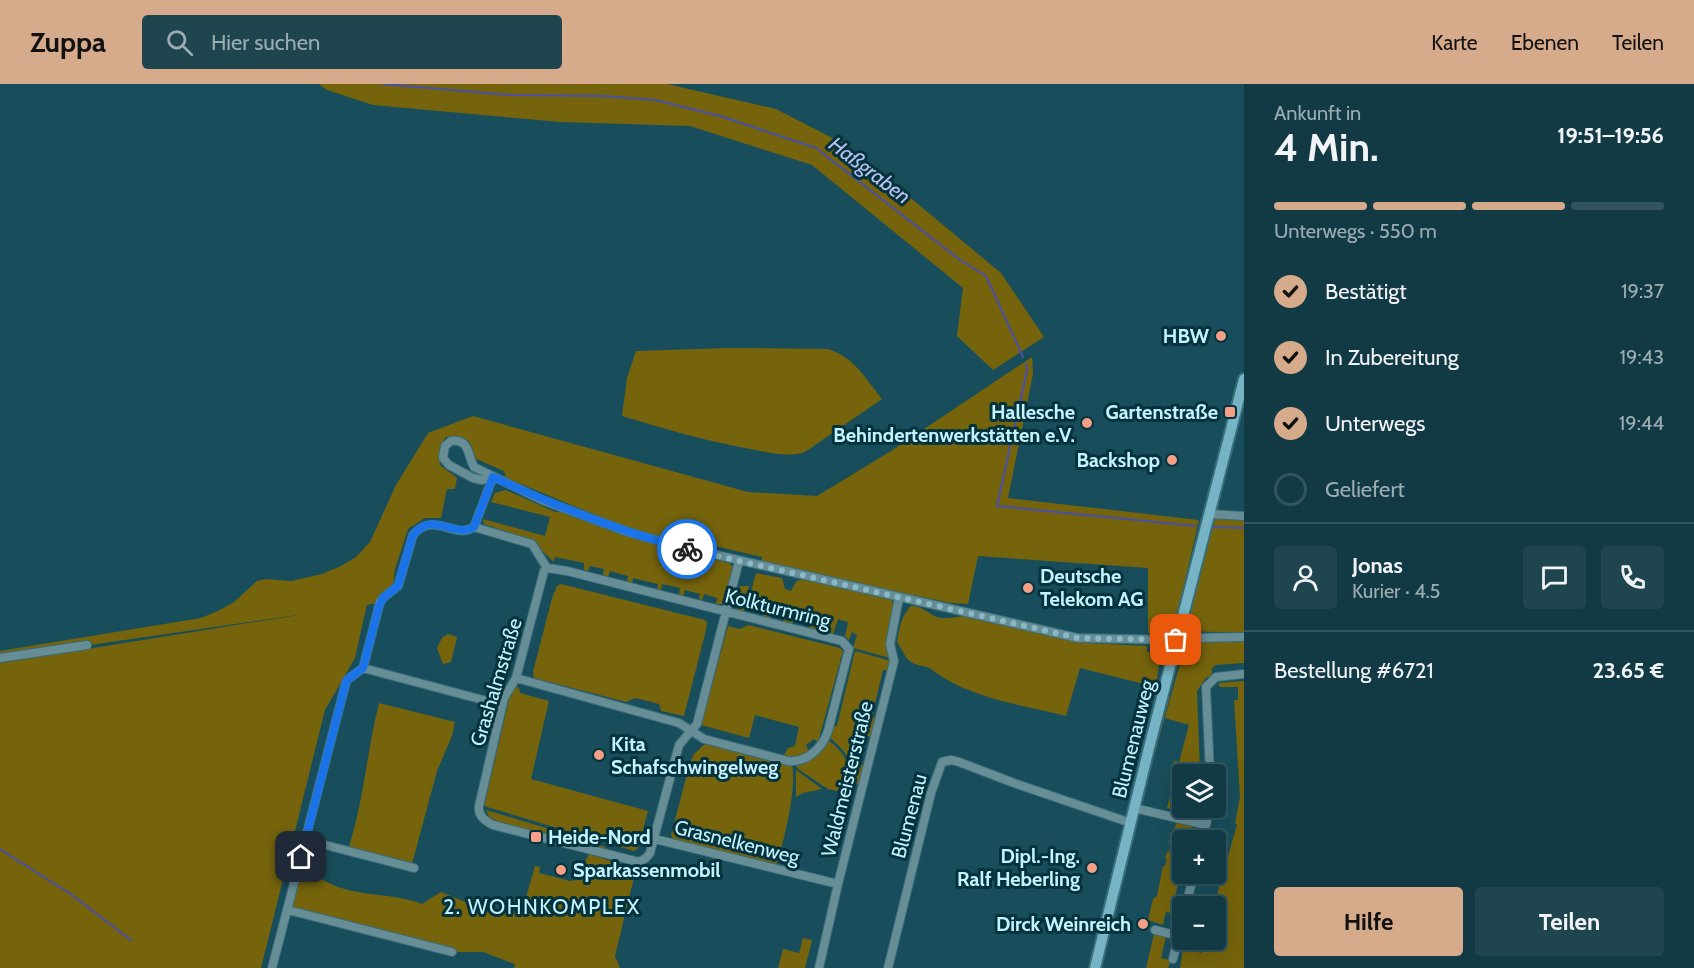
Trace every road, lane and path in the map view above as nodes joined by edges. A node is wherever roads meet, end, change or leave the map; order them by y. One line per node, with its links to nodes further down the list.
1 (1244, 379): 3 (street, Blumenauweg)
2 (493, 477): 2 (street, Kolkturmring); 5 (street); 6 (street, Kolkturmring)
3 (1209, 514): 4 (street); 11 (street, Blumenauweg)
4 (1244, 516)
5 (474, 527): 7 (street); 14 (street)
6 (739, 561): 8 (street, Kolkturmring); 9 (street)
7 (547, 567): 9 (street, Kolkturmring); 16 (street, Grashalmstraße)
8 (899, 598): 11 (street, Kolkturmring); 29 (street, Waldmeisterstraße)
9 (727, 612): 18 (street); 18 (street, Kolkturmring)
10 (1244, 637): 11 (street, Kolkturmring)
11 (1176, 640): 21 (street, Blumenauweg)
12 (87, 645): 13 (street)
13 (0, 658)
14 (363, 668): 17 (street); 27 (street)
15 (1244, 674): 19 (street)
16 (516, 678): 17 (street, Grashalmstraße); 18 (street)
17 (502, 705): 20 (street, Grashalmstraße)
18 (693, 731): 26 (street)
19 (1209, 764)
20 (479, 806): 26 (street, Grasnelkenweg)
21 (1134, 808): 23 (street, Blumenauweg); 24 (street)
22 (1208, 818): 24 (street)
23 (1131, 823): 38 (street, Blumenau); 39 (street, Blumenauweg)
24 (1206, 825): 25 (street)
25 (1205, 830)
26 (655, 839): 29 (street, Grasnelkenweg)
27 (306, 840): 28 (street); 30 (street)
28 (414, 868)
29 (838, 884): 37 (street, Waldmeisterstraße)
30 (288, 910): 34 (street); 36 (street)
31 (1155, 930): 32 (street)
32 (1172, 934)
33 (1175, 950): 35 (street)
34 (452, 952)
35 (1173, 959)
36 (273, 968)
37 (819, 968)
38 (888, 968)
39 (1095, 968)

